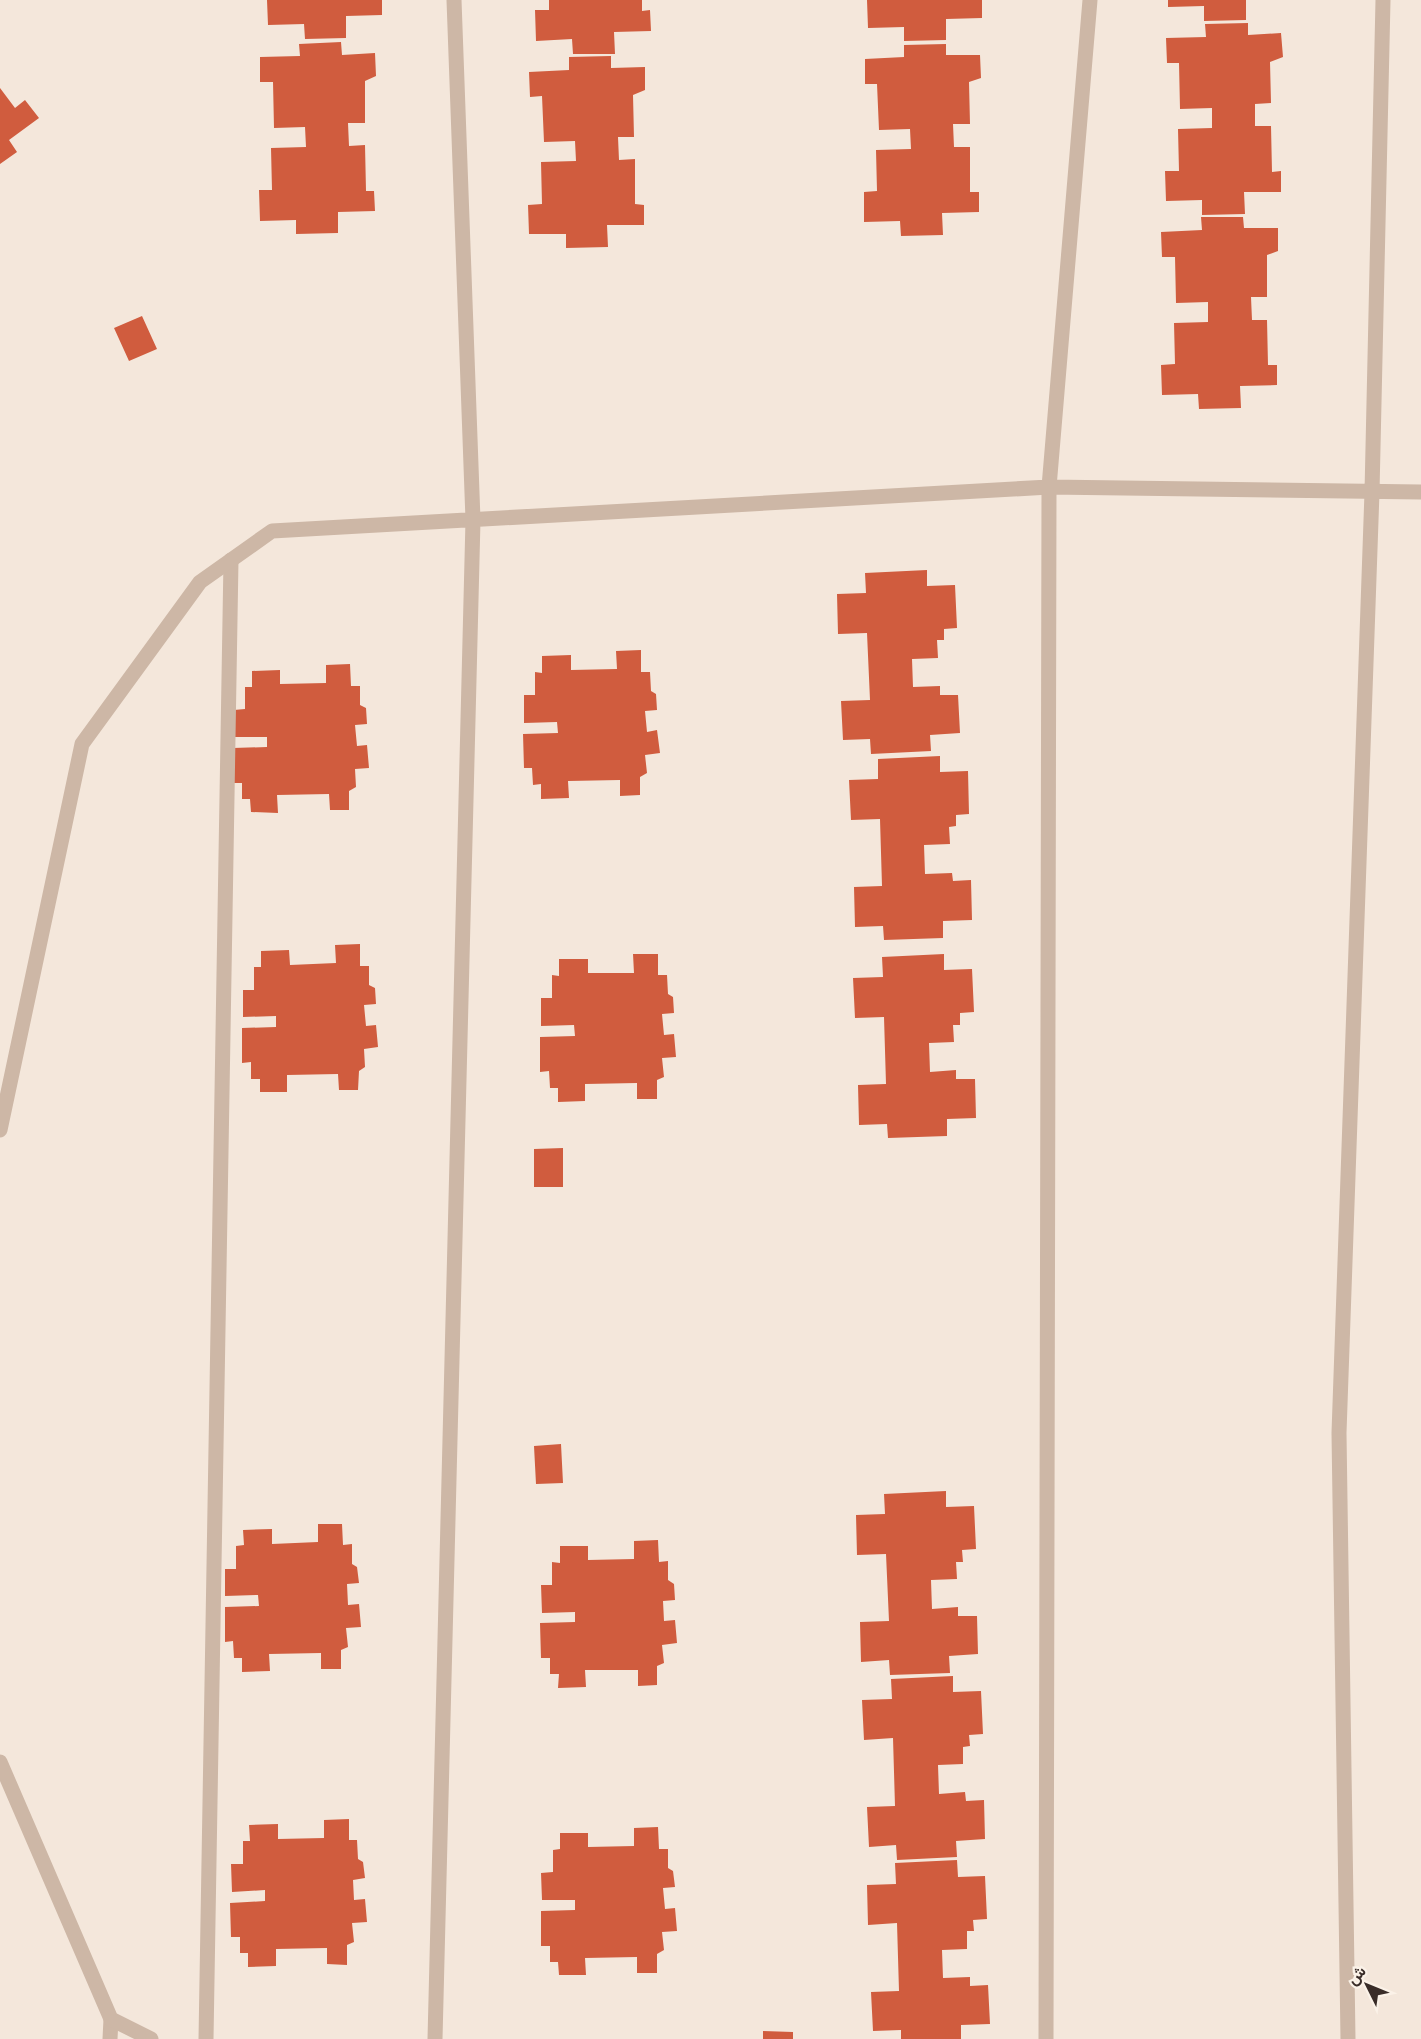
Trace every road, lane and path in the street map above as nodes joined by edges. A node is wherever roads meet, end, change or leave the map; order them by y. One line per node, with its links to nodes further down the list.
1 (454, 0): 7 (street)
2 (1090, 0): 4 (street)
3 (1383, 0): 5 (street)
4 (1049, 487): 5 (street); 7 (street); 16 (street)
5 (1372, 492): 6 (street); 17 (street)
6 (1421, 492)
7 (473, 519): 8 (street); 15 (street)
8 (231, 561): 9 (street); 14 (street)
9 (0, 1130)
10 (0, 1762): 11 (street)
11 (111, 2019): 12 (street); 13 (street)
12 (110, 2039)
13 (151, 2039)
14 (206, 2039)
15 (435, 2039)
16 (1046, 2039)
17 (1348, 2039)

